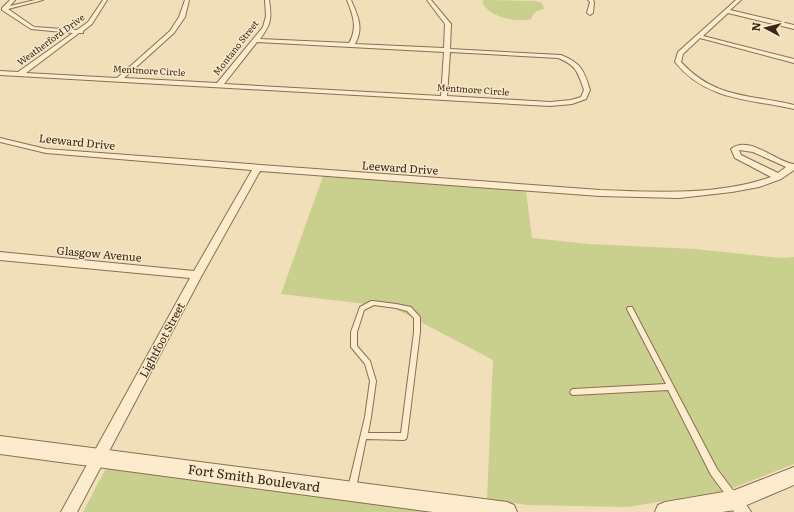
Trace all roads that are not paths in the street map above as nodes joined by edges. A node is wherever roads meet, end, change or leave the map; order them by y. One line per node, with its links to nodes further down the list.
1 (13, 0): 10 (street)
2 (40, 0): 10 (street)
3 (105, 0): 14 (street, Weatherford Drive)
4 (187, 0): 22 (street)
5 (268, 0): 16 (street, Montano Street)
6 (349, 0): 17 (street)
7 (429, 0): 18 (street)
8 (590, 0): 12 (street)
9 (739, 0): 11 (street)
10 (2, 9): 14 (street)
11 (727, 11): 13 (street); 15 (street)
12 (590, 13)
13 (794, 27)
14 (80, 32): 21 (street, Weatherford Drive)
15 (698, 36): 19 (street); 25 (street)
16 (256, 40): 17 (street, Mentmore Circle); 23 (street, Montano Street)
17 (351, 45): 18 (street, Mentmore Circle)
18 (447, 49): 24 (street); 24 (street, Mentmore Circle)
19 (794, 61)
20 (0, 73): 21 (street, Mentmore Circle)
21 (20, 74): 22 (street, Mentmore Circle)
22 (119, 79): 23 (street, Mentmore Circle)
23 (220, 84): 24 (street, Mentmore Circle)
24 (444, 97)
25 (794, 107)
26 (0, 140): 28 (street, Leeward Drive)
27 (793, 167): 29 (street, Leeward Drive); 29 (street)
28 (257, 168): 29 (street, Leeward Drive); 31 (street, Lightfoot Street)
29 (778, 177)
30 (0, 256): 31 (street, Glasgow Avenue)
31 (197, 275): 37 (street, Lightfoot Street)
32 (630, 309): 33 (lane)
33 (670, 387): 34 (lane); 40 (lane)
34 (573, 392)
35 (364, 436): 35 (lane); 39 (lane)
36 (0, 446): 37 (street, Fort Smith Boulevard)
37 (99, 457): 39 (street, Fort Smith Boulevard); 41 (street, Lightfoot Street)
38 (794, 476): 40 (street)
39 (351, 491): 42 (street, Fort Smith Boulevard)
40 (739, 506): 43 (street)
41 (70, 512)
42 (507, 512)
43 (664, 512)

